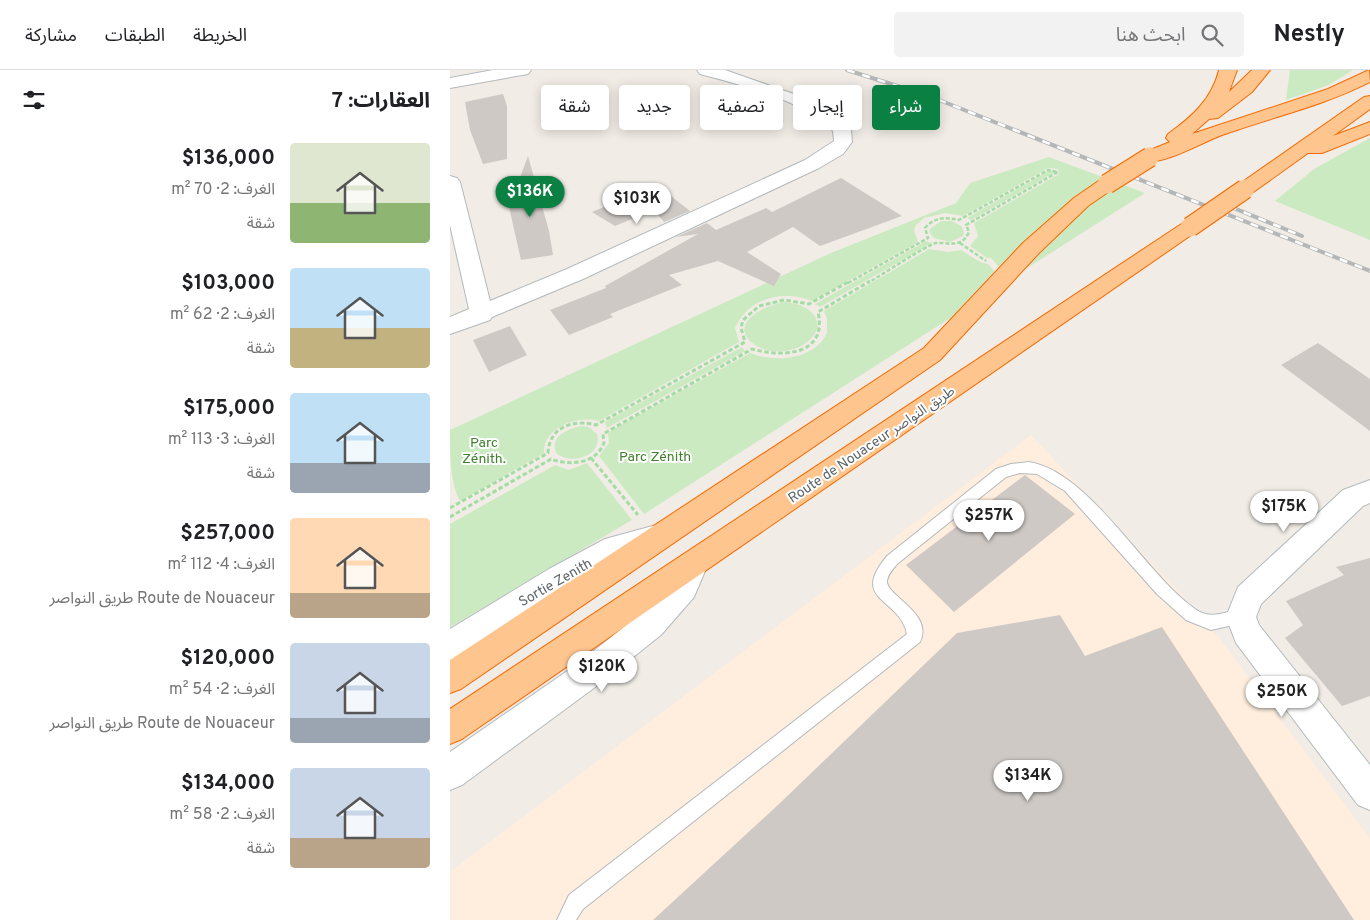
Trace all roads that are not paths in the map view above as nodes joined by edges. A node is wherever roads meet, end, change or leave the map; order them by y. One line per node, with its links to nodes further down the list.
1 (522, 70): 6 (street)
2 (706, 70): 13 (street)
3 (1228, 70): 8 (highway)
4 (1261, 70): 8 (highway)
5 (1370, 75): 11 (highway)
6 (450, 83)
7 (1370, 101): 10 (highway, Route de Nouaceur طريق النواصر)
8 (1196, 123): 11 (highway)
9 (1370, 128): 10 (highway)
10 (1290, 155): 17 (highway, Route de Nouaceur طريق النواصر, bridge)
11 (1150, 157): 16 (highway, bridge)
12 (450, 182): 13 (street)
13 (482, 314): 14 (street)
14 (450, 326)
15 (1370, 491): 18 (street)
16 (666, 535): 19 (street, Sortie Zenith); 20 (highway)
17 (693, 564): 21 (highway, Route de Nouaceur طريق النواصر); 22 (street)
18 (1241, 617): 23 (street); 24 (lane)
19 (450, 646)
20 (450, 678)
21 (450, 728)
22 (450, 772)
23 (1370, 793)
24 (566, 920)

